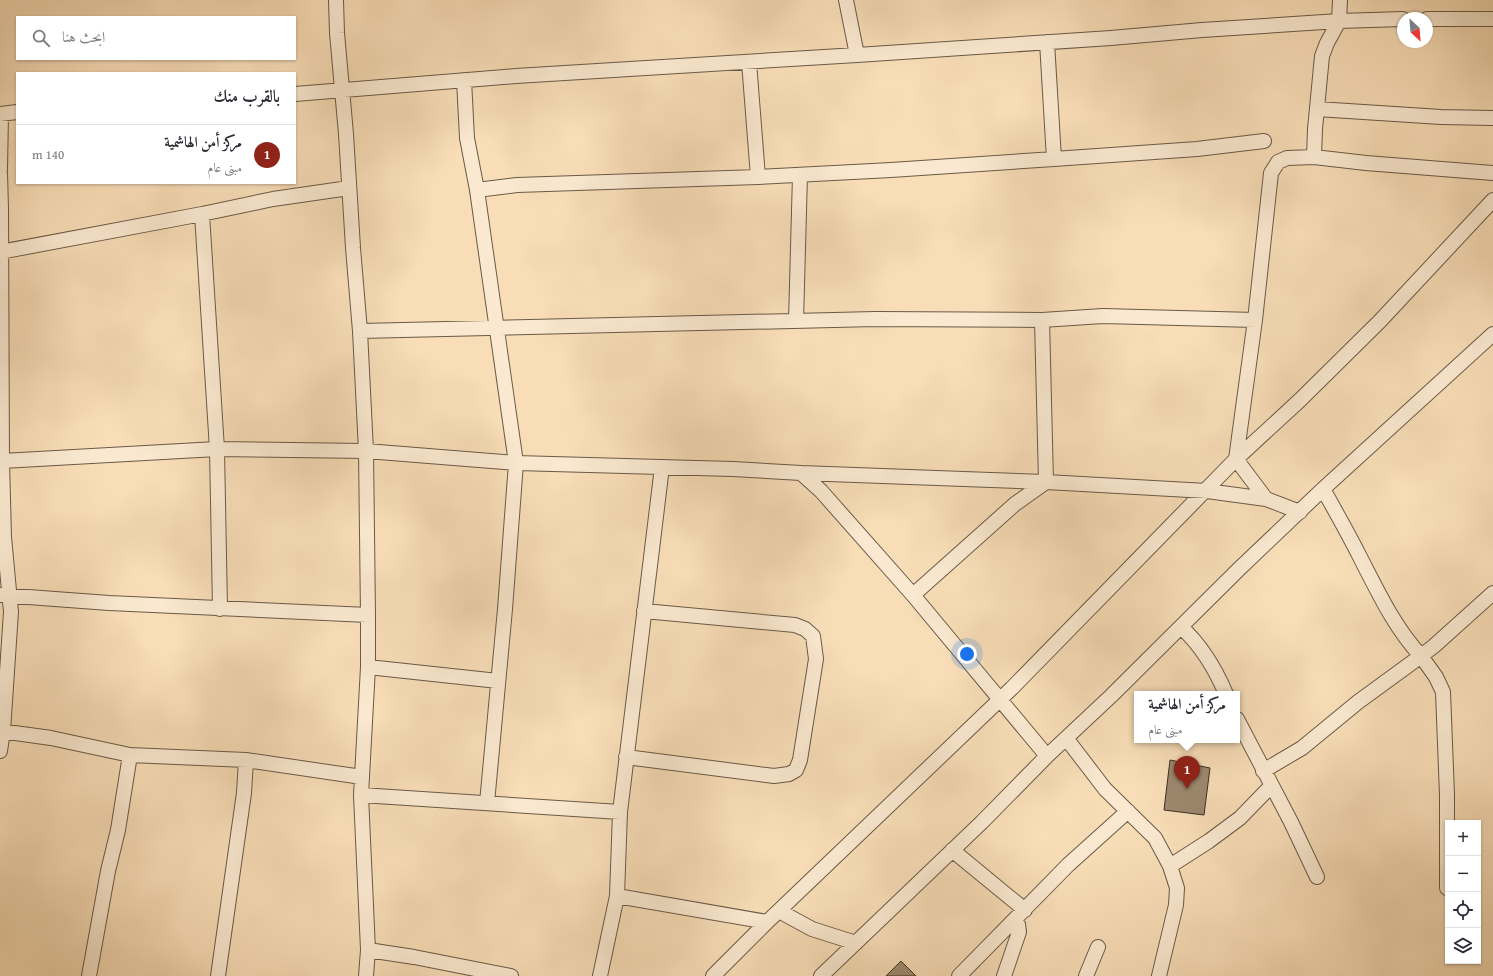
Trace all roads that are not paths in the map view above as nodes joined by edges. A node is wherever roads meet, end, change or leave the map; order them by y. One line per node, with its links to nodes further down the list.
1 (336, 0): 12 (street)
2 (846, 0): 9 (street)
3 (1340, 0): 7 (street)
4 (1397, 19): 7 (street)
5 (1433, 19): 6 (street)
6 (1493, 19)
7 (1339, 21): 8 (street); 14 (street)
8 (1047, 42): 9 (street); 20 (street)
9 (857, 55): 10 (street)
10 (749, 62): 11 (street); 25 (street)
11 (464, 80): 12 (street); 27 (street)
12 (342, 90): 13 (street); 26 (street)
13 (296, 94)
14 (1317, 109): 17 (street); 19 (street)
15 (16, 112): 16 (street)
16 (0, 114): 21 (street)
17 (1493, 118)
18 (1264, 141): 20 (street)
19 (1314, 156): 23 (street); 32 (street)
20 (1054, 159): 24 (street)
21 (0, 168)
22 (0, 172): 30 (street)
23 (1493, 173)
24 (800, 174): 25 (street); 33 (street)
25 (758, 177): 27 (street)
26 (349, 188): 29 (street); 35 (street)
27 (477, 190): 34 (street)
28 (1493, 200): 39 (street)
29 (202, 214): 30 (street); 37 (street)
30 (1, 251): 40 (street)
31 (1042, 320): 32 (street); 33 (street); 44 (street)
32 (1255, 320): 39 (street)
33 (796, 321): 34 (street)
34 (496, 328): 35 (street); 41 (street)
35 (360, 331): 38 (street)
36 (1493, 334): 45 (street)
37 (217, 449): 38 (street); 40 (street); 52 (street)
38 (366, 451): 41 (street); 54 (street)
39 (1236, 459): 46 (street); 47 (street)
40 (2, 461): 50 (street)
41 (516, 463): 42 (street); 58 (street)
42 (662, 467): 43 (street); 53 (street)
43 (801, 473): 44 (street); 51 (street)
44 (1046, 482): 46 (street); 51 (street)
45 (1323, 489): 48 (street); 56 (street)
46 (1207, 490): 47 (street); 60 (street)
47 (1266, 499): 48 (street)
48 (1300, 512): 55 (street)
49 (1493, 594): 56 (street)
50 (5, 595): 52 (street); 62 (street)
51 (913, 595): 60 (street)
52 (220, 609): 54 (street)
53 (644, 611): 67 (street); 67 (street)
54 (368, 615): 57 (street)
55 (1181, 627): 59 (street); 63 (street)
56 (1421, 656): 69 (street); 77 (street)
57 (368, 667): 58 (street); 70 (street)
58 (498, 681): 73 (street)
59 (1225, 691)
60 (999, 700): 66 (street); 82 (street)
61 (1240, 725): 69 (street)
62 (2, 731): 64 (street); 65 (street)
63 (1066, 738): 66 (street); 74 (street)
64 (0, 751)
65 (130, 755): 68 (street); 88 (street)
66 (1047, 756): 76 (street)
67 (626, 758): 75 (street)
68 (246, 760): 70 (street); 89 (street)
69 (1263, 771): 71 (street)
70 (362, 777): 72 (street)
71 (1271, 786): 78 (street); 79 (street)
72 (361, 795): 73 (street); 87 (street)
73 (487, 803): 75 (street)
74 (1128, 811): 78 (street); 81 (street)
75 (620, 812): 80 (street)
76 (952, 850): 81 (street); 85 (street)
77 (1447, 856)
78 (1170, 866): 98 (street)
79 (1317, 877)
80 (617, 896): 84 (street); 92 (street)
81 (1025, 910): 83 (street)
82 (779, 911): 84 (street); 85 (street)
83 (1013, 921): 95 (street); 96 (street)
84 (767, 922): 93 (street)
85 (856, 943): 94 (street)
86 (1098, 947): 97 (street)
87 (368, 950): 90 (street); 91 (street)
88 (89, 976)
89 (218, 976)
90 (366, 976)
91 (510, 976)
92 (600, 976)
93 (713, 976)
94 (821, 976)
95 (959, 976)
96 (1004, 976)
97 (1086, 976)
98 (1159, 976)

